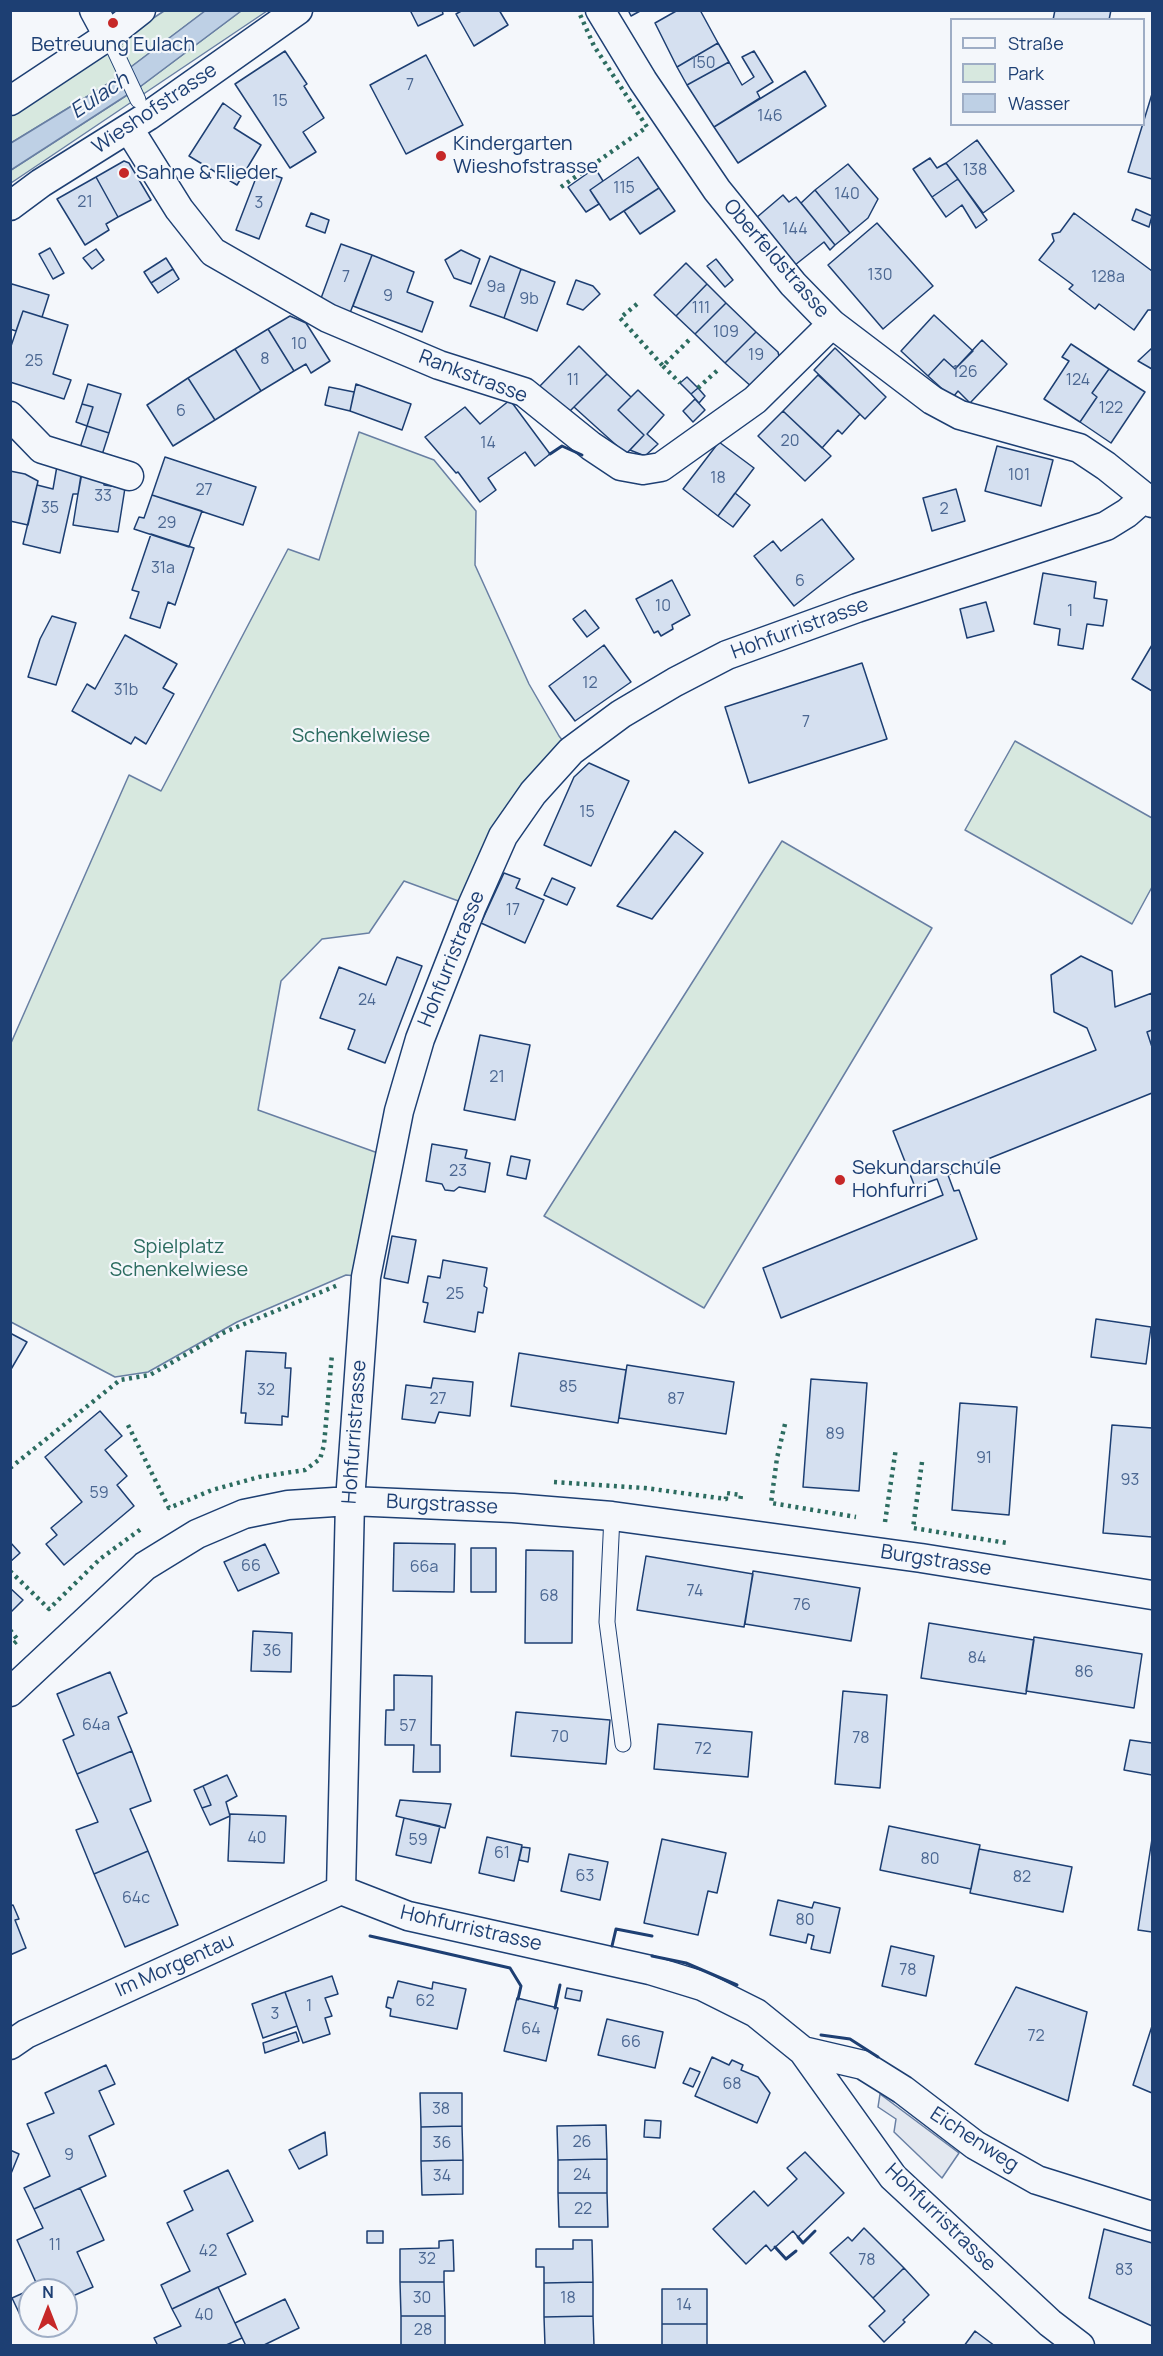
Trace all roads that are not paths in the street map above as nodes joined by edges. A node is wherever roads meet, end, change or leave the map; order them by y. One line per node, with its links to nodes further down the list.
1 (94, 10): 5 (street)
2 (141, 10): 5 (street)
3 (298, 10): 8 (street, Wieshofstrasse)
4 (600, 10): 10 (street, Oberfeldstrasse)
5 (113, 47): 6 (lane); 7 (street)
6 (138, 100)
7 (10, 101)
8 (129, 129): 9 (street, Wieshofstrasse); 10 (street, Rankstrasse)
9 (10, 206)
10 (832, 324): 13 (street, Oberfeldstrasse)
11 (10, 416): 12 (street)
12 (129, 476)
13 (1150, 495): 14 (street, Hohfurristrasse)
14 (350, 1501): 15 (street, Burgstrasse); 17 (street, Burgstrasse); 19 (street, Hohfurristrasse)
15 (612, 1516): 16 (street, Burgstrasse); 18 (lane)
16 (1152, 1595)
17 (10, 1692)
18 (623, 1744)
19 (341, 1890): 20 (street, Im Morgentau); 21 (street, Hohfurristrasse)
20 (10, 2045)
21 (803, 2052): 22 (street, Eichenweg); 23 (street, Hohfurristrasse)
22 (1152, 2216)
23 (1080, 2346)

